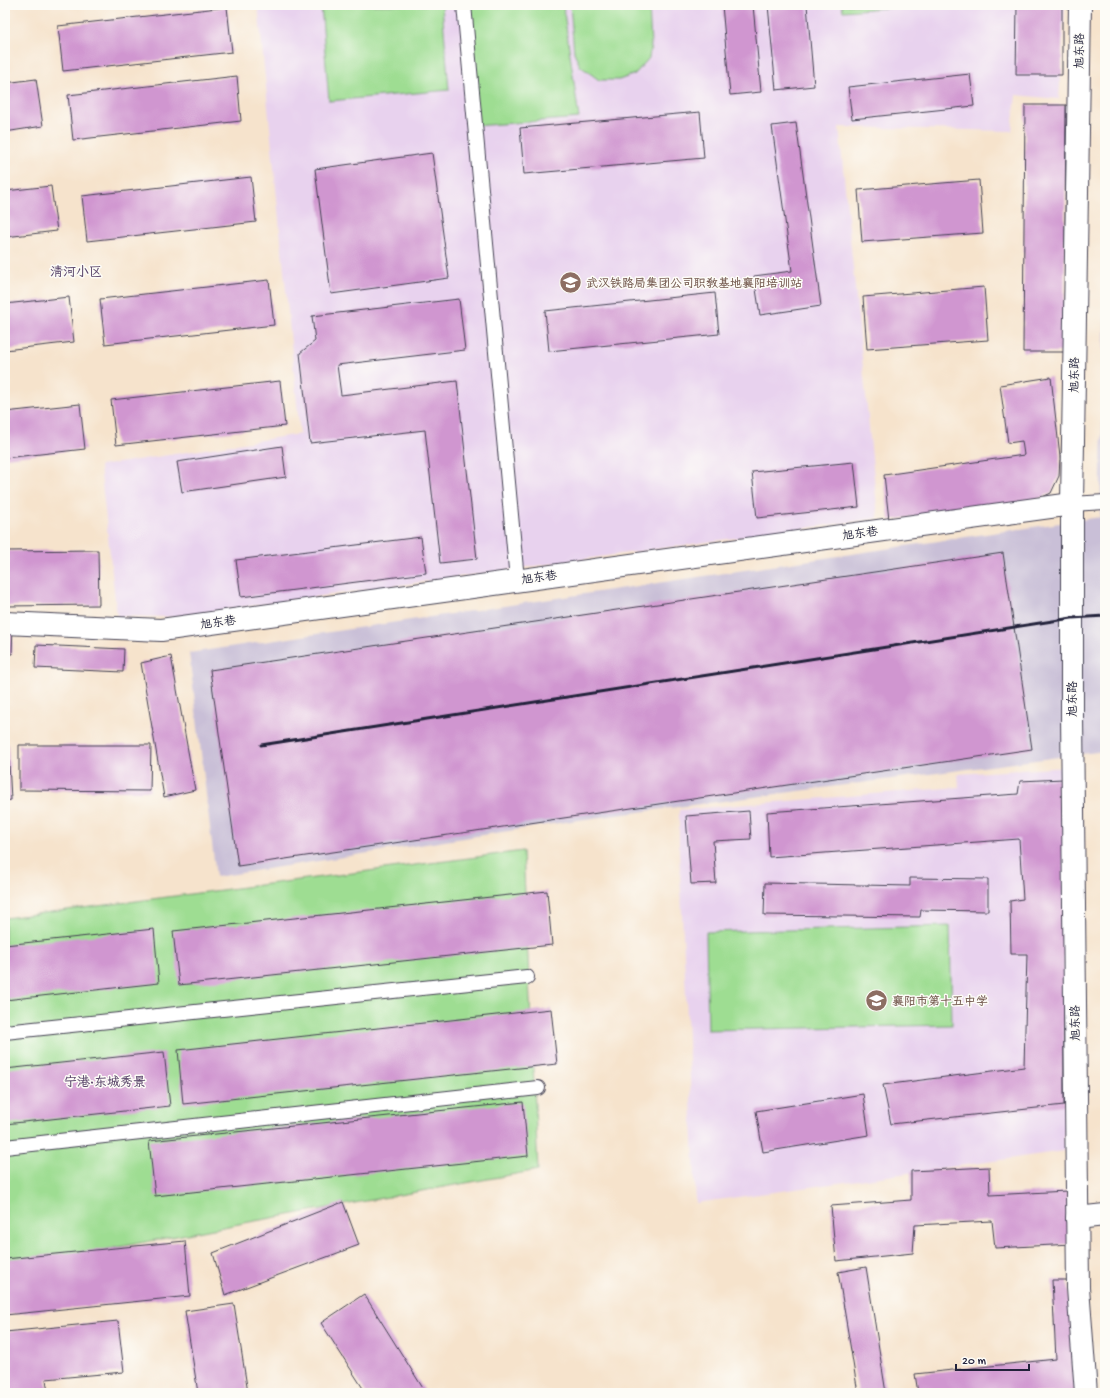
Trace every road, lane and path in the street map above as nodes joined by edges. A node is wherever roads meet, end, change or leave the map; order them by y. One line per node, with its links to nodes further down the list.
1 (464, 5): 5 (lane)
2 (1080, 5): 4 (street, 旭东路)
3 (1105, 502): 4 (lane)
4 (1072, 504): 5 (street, 旭东巷); 12 (street, 旭东路)
5 (517, 580): 6 (street, 旭东巷)
6 (5, 623)
7 (528, 977): 8 (lane)
8 (5, 1032)
9 (538, 1088): 10 (lane)
10 (5, 1147)
11 (1105, 1215): 12 (street)
12 (1077, 1218): 13 (street, 旭东路)
13 (1086, 1393)

